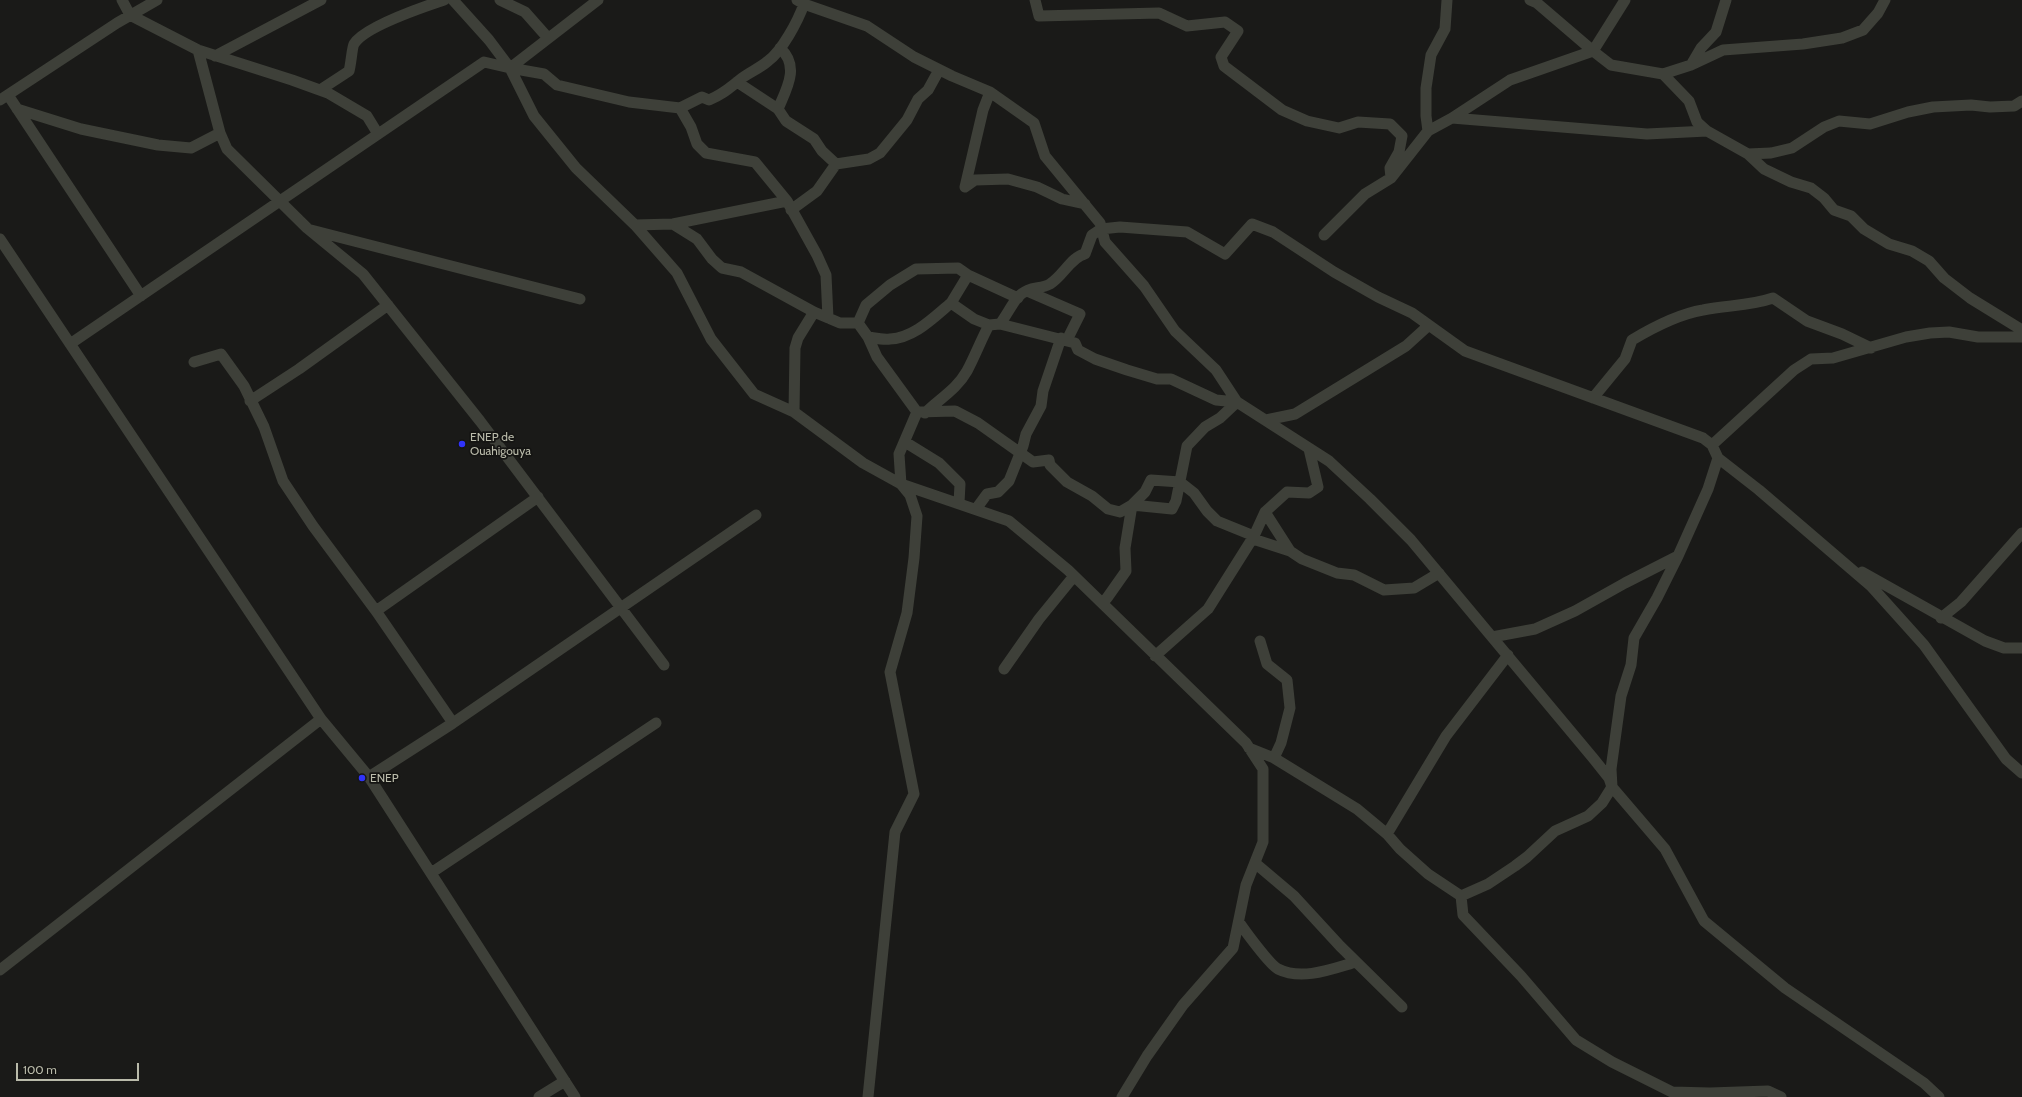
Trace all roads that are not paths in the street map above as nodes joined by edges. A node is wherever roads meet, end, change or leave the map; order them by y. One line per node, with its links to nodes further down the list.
1 (122, 0): 15 (street)
2 (157, 0): 15 (street)
3 (321, 0): 20 (street)
4 (444, 0): 26 (street)
5 (454, 0): 22 (street)
6 (500, 0): 16 (street)
7 (598, 0): 16 (street)
8 (1035, 0): 40 (street)
9 (1447, 0): 34 (street)
10 (1530, 0): 19 (street)
11 (1625, 0): 19 (street)
12 (1726, 0): 21 (street)
13 (1885, 0): 21 (street)
14 (800, 2): 17 (street); 23 (street)
15 (130, 15): 18 (street); 28 (street)
16 (548, 38): 22 (street)
17 (780, 48): 25 (street); 32 (street)
18 (198, 50): 20 (street); 36 (street)
19 (1593, 51): 24 (street); 33 (street)
20 (215, 56): 26 (street)
21 (1691, 65): 24 (street)
22 (510, 68): 30 (street); 37 (street); 45 (street)
23 (939, 70): 27 (street); 39 (street)
24 (1663, 74): 35 (street)
25 (737, 82): 30 (street); 32 (street)
26 (320, 90): 37 (street)
27 (990, 92): 42 (street); 42 (street)
28 (4, 97): 31 (street)
29 (2022, 101): 38 (street)
30 (680, 108): 43 (street)
31 (17, 109): 36 (street); 52 (street)
32 (778, 109): 39 (street)
33 (1452, 118): 34 (street); 35 (street)
34 (1428, 131): 40 (street)
35 (1708, 132): 38 (street)
36 (220, 134): 41 (street)
37 (378, 134): 41 (street)
38 (1748, 154): 63 (street)
39 (836, 164): 43 (street)
40 (1391, 178): 48 (street)
41 (279, 202): 46 (street); 52 (street)
42 (1085, 204): 47 (street)
43 (789, 205): 44 (street); 58 (street)
44 (673, 224): 45 (street); 57 (street)
45 (635, 225): 73 (street)
46 (307, 228): 53 (street); 56 (street)
47 (1102, 229): 51 (street); 62 (street); 72 (street)
48 (1324, 235)
49 (0, 239): 67 (street)
50 (968, 274): 54 (street); 55 (street); 59 (street)
51 (1027, 291): 54 (street); 66 (street)
52 (141, 296): 67 (street)
53 (580, 298)
54 (1018, 298): 60 (street)
55 (951, 303): 61 (street); 64 (street)
56 (388, 304): 71 (street); 83 (street)
57 (814, 312): 58 (street); 73 (street)
58 (828, 318): 59 (street)
59 (858, 323): 64 (street)
60 (1000, 324): 61 (street); 66 (street)
61 (989, 325): 74 (street)
62 (1428, 326): 70 (street); 75 (street)
63 (2022, 330)
64 (868, 337): 74 (street)
65 (2022, 337): 68 (street)
66 (1064, 339): 72 (street); 79 (street)
67 (70, 344): 107 (street)
68 (1871, 348): 70 (street); 77 (street)
69 (194, 362): 71 (street)
70 (1593, 398): 77 (street)
71 (250, 401): 98 (street)
72 (1237, 402): 75 (street); 81 (street)
73 (794, 412): 82 (street)
74 (921, 413): 76 (street); 79 (street)
75 (1266, 420): 78 (street)
76 (905, 442): 82 (street); 84 (street)
77 (1712, 445): 80 (street)
78 (1309, 449): 87 (street); 94 (street)
79 (1021, 452): 85 (street); 86 (street)
80 (1718, 458): 92 (street); 93 (street)
81 (1180, 482): 85 (street); 85 (street); 90 (street)
82 (901, 484): 84 (street); 126 (street)
83 (538, 497): 97 (street); 98 (street)
84 (959, 503): 86 (street)
85 (1132, 505): 96 (street)
86 (976, 509): 95 (street)
87 (1265, 512): 90 (street); 91 (street)
88 (756, 515): 97 (street)
89 (2022, 533): 99 (street)
90 (1253, 538): 91 (street); 104 (street)
91 (1290, 552): 94 (street)
92 (1678, 556): 100 (street); 114 (street)
93 (1838, 558): 99 (street); 112 (street)
94 (1439, 573): 100 (street)
95 (1074, 576): 96 (street); 106 (street)
96 (1102, 603): 104 (street)
97 (622, 607): 105 (street); 108 (street)
98 (376, 611): 108 (street)
99 (1941, 618): 102 (street)
100 (1492, 637): 103 (street)
101 (1260, 641): 111 (street)
102 (2022, 648)
103 (1508, 655): 114 (street); 115 (street)
104 (1155, 656): 110 (street)
105 (664, 665)
106 (1004, 668)
107 (321, 719): 113 (street); 121 (street)
108 (453, 723): 113 (street)
109 (656, 723): 117 (street)
110 (1249, 748): 111 (street); 116 (street)
111 (1274, 758): 115 (street)
112 (2022, 773)
113 (369, 777): 117 (street)
114 (1612, 787): 118 (street); 129 (street)
115 (1387, 834): 118 (street)
116 (1255, 863): 119 (street); 120 (street)
117 (431, 873): 123 (street)
118 (1461, 896): 128 (street)
119 (1239, 922): 120 (street); 127 (street)
120 (1356, 962): 122 (street)
121 (0, 970)
122 (1402, 1007)
123 (565, 1081): 124 (street); 125 (street)
124 (539, 1097)
125 (575, 1097)
126 (868, 1097)
127 (1122, 1097)
128 (1781, 1097)
129 (1939, 1097)

